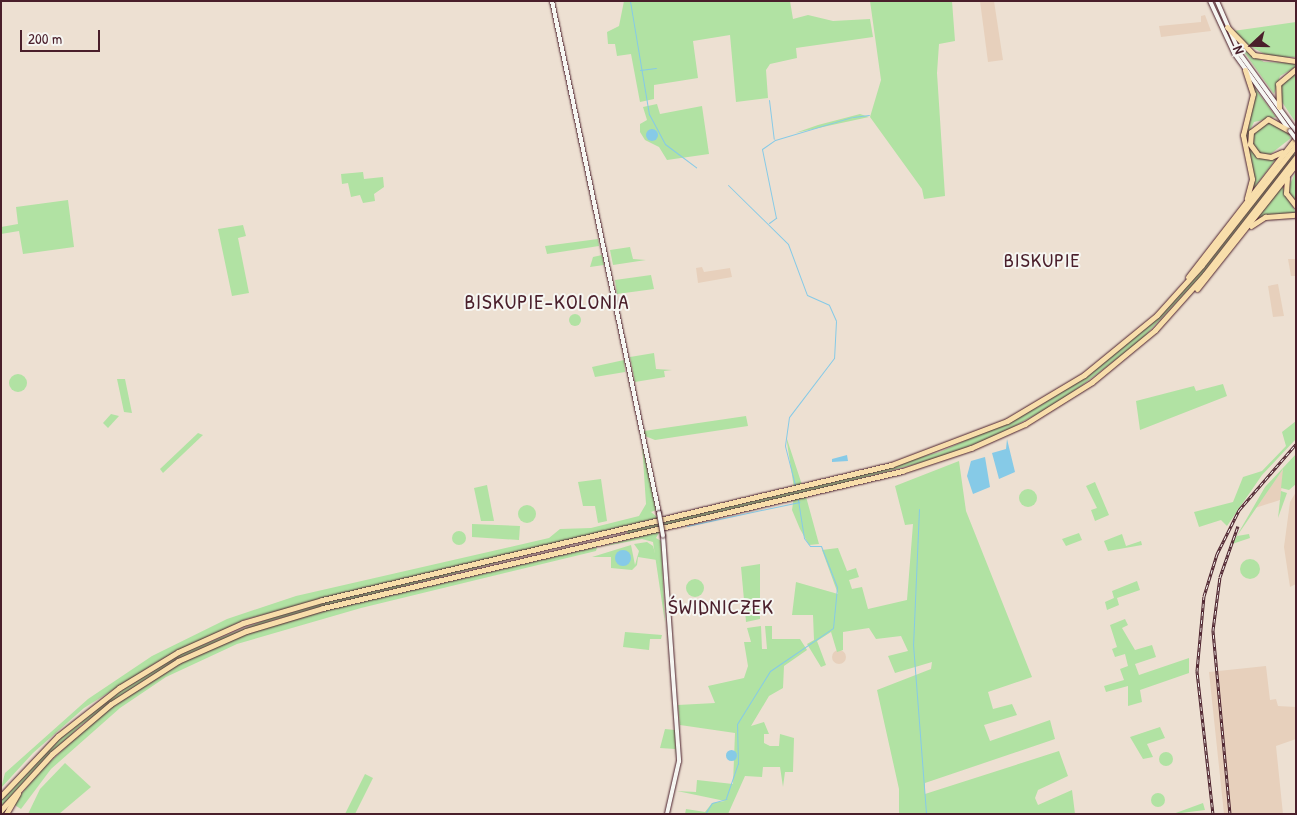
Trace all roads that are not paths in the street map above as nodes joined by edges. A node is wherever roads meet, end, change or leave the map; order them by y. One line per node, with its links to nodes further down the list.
1 (552, 1): 23 (street, bridge)
2 (1210, 1): 7 (street)
3 (1217, 1): 4 (street)
4 (1227, 27): 5 (highway); 8 (street)
5 (1296, 61)
6 (1296, 69): 8 (highway)
7 (1245, 70): 9 (street); 13 (highway)
8 (1279, 107): 9 (street)
9 (1293, 130): 10 (street, bridge); 10 (highway)
10 (1295, 141): 13 (highway); 17 (highway)
11 (1296, 157): 18 (highway)
12 (1295, 165): 14 (highway); 16 (highway)
13 (1243, 206): 17 (highway)
14 (1296, 206)
15 (1296, 215): 16 (highway)
16 (1235, 243): 18 (highway)
17 (1177, 294): 20 (highway)
18 (1169, 315): 19 (highway)
19 (31, 775): 21 (highway); 22 (highway)
20 (1, 794)
21 (1, 810)
22 (6, 814)
23 (667, 814)

